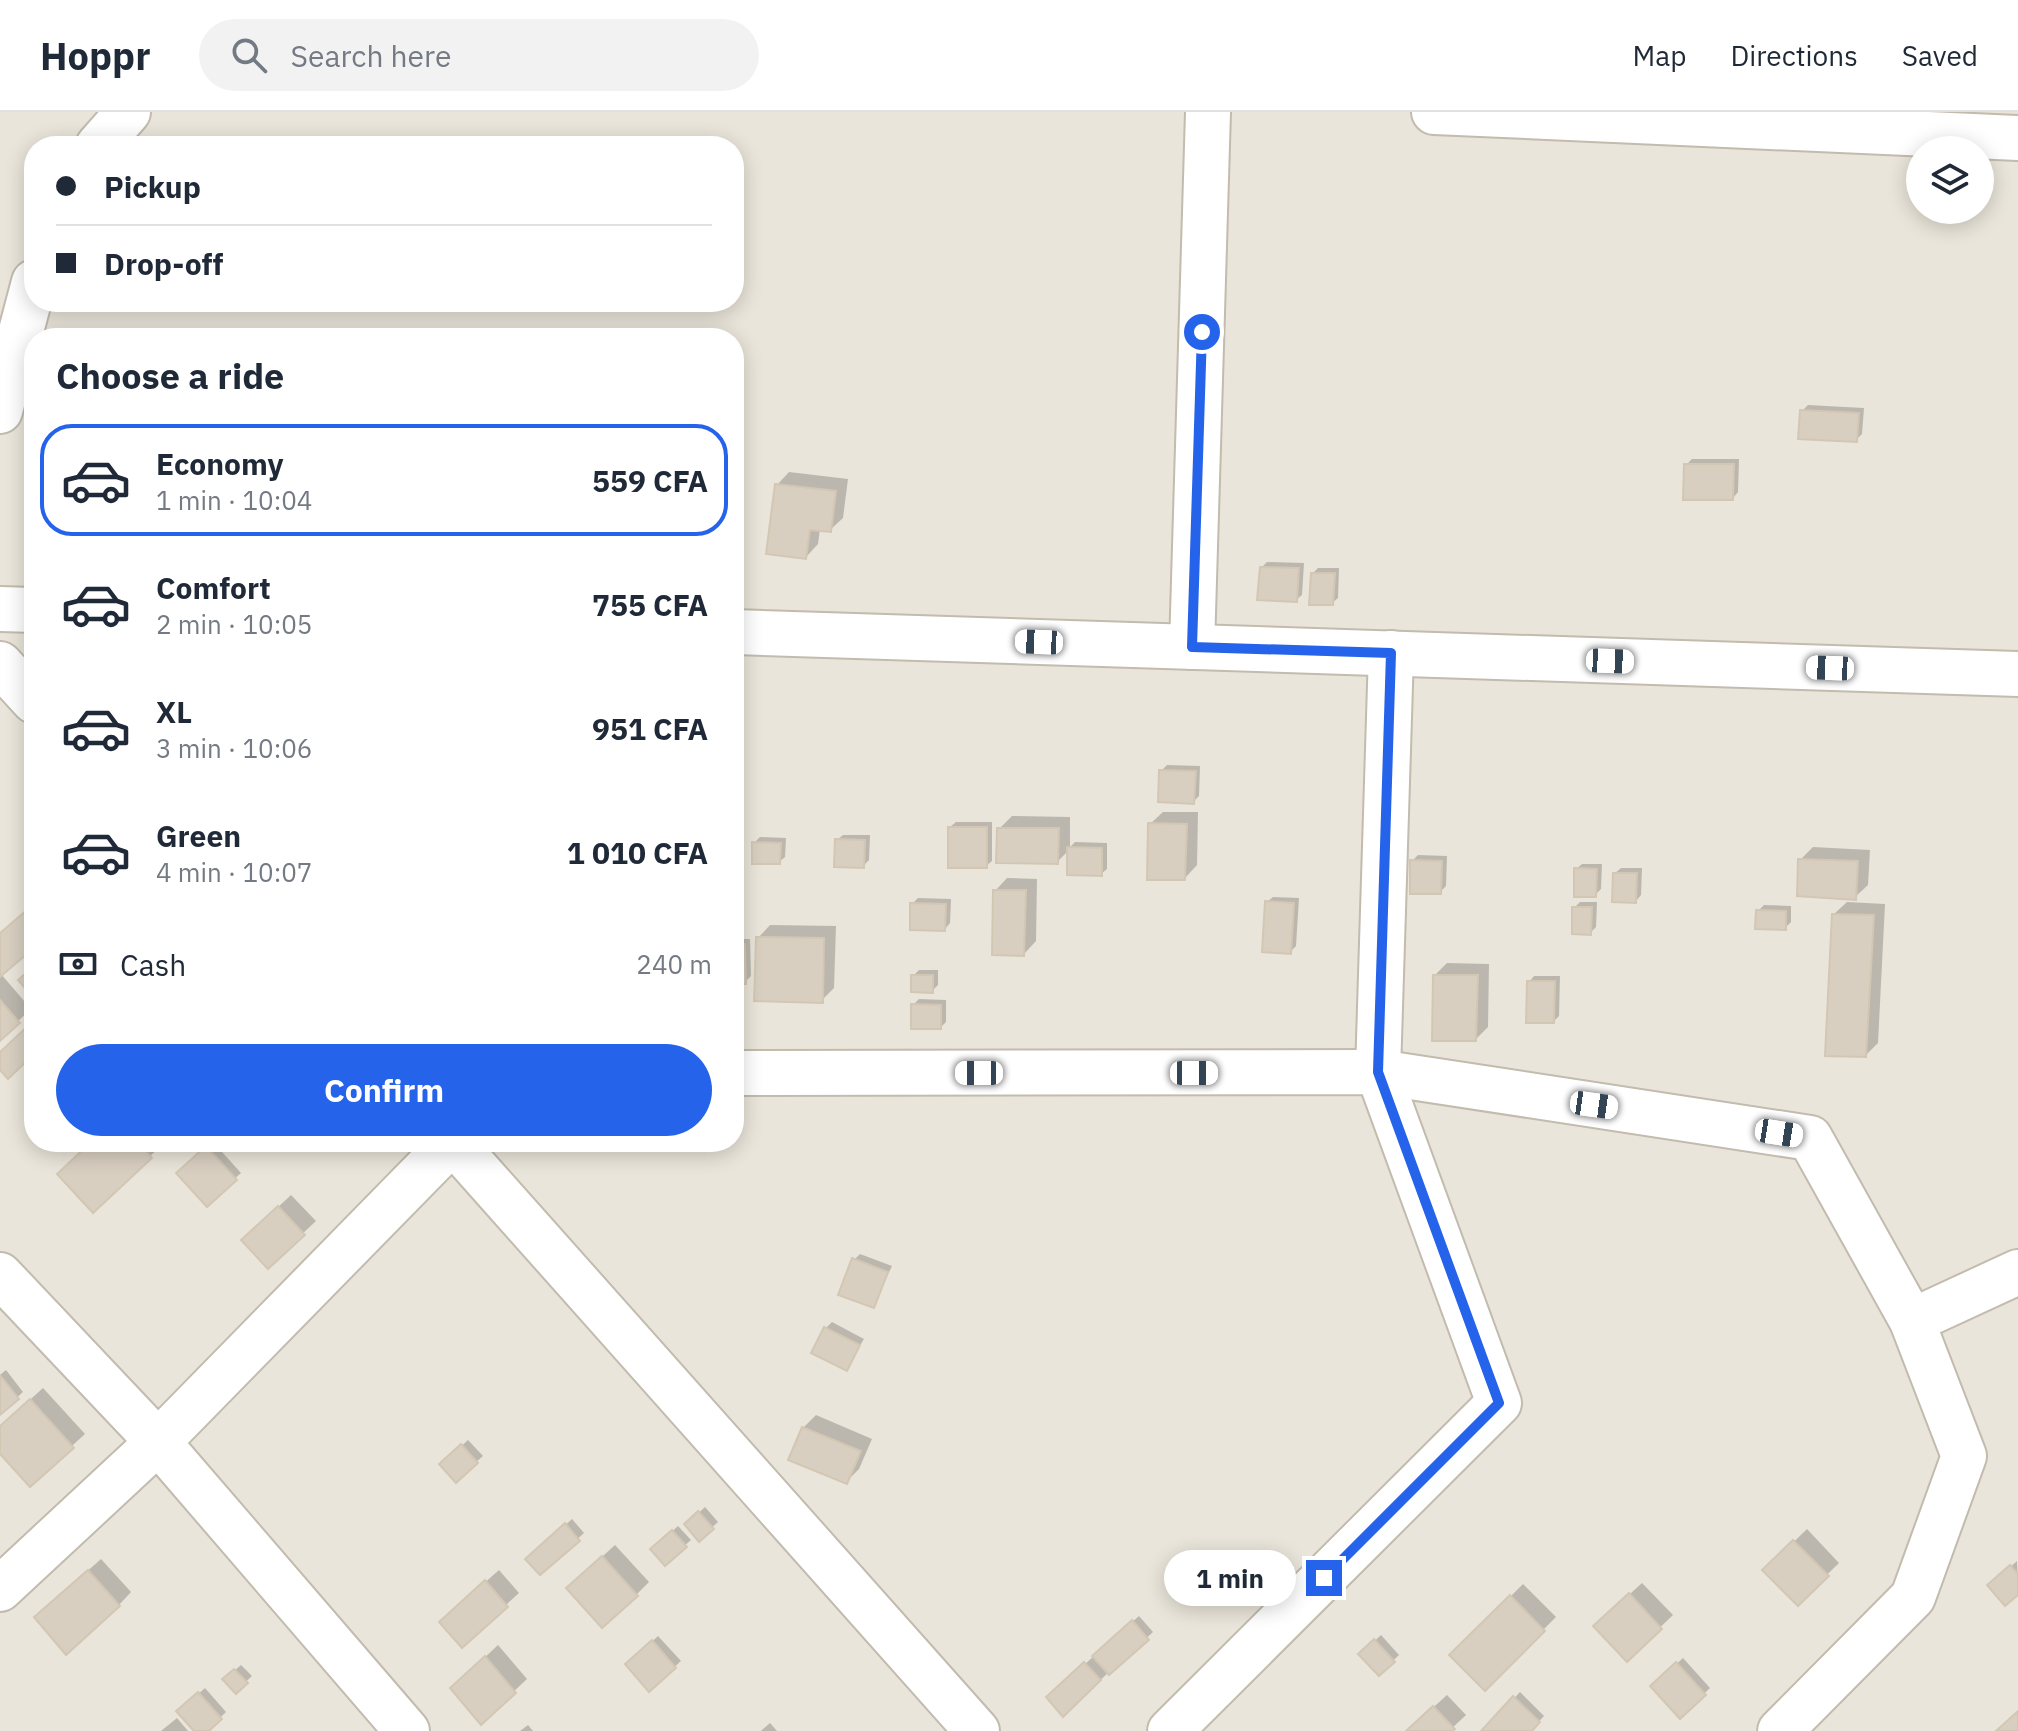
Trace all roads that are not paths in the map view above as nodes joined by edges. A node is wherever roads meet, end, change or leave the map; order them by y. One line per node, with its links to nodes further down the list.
1 (128, 112): 5 (street)
2 (1208, 112): 12 (street)
3 (1434, 112): 4 (street)
4 (1634, 116): 6 (street)
5 (107, 136)
6 (2018, 138)
7 (26, 312): 8 (street)
8 (0, 411)
9 (0, 609): 10 (street)
10 (24, 610)
11 (744, 632): 12 (street)
12 (1192, 647): 13 (street)
13 (1391, 653): 15 (street); 17 (street)
14 (0, 664): 16 (street)
15 (2018, 674)
16 (24, 690)
17 (1378, 1072): 18 (street); 23 (street); 28 (street)
18 (744, 1073)
19 (442, 1152): 24 (street)
20 (461, 1152): 27 (street)
21 (2018, 1272): 23 (street)
22 (0, 1275): 24 (street)
23 (1912, 1321): 29 (street)
24 (158, 1442): 25 (street); 26 (street)
25 (0, 1589)
26 (407, 1731)
27 (977, 1731)
28 (1170, 1731)
29 (1780, 1731)

